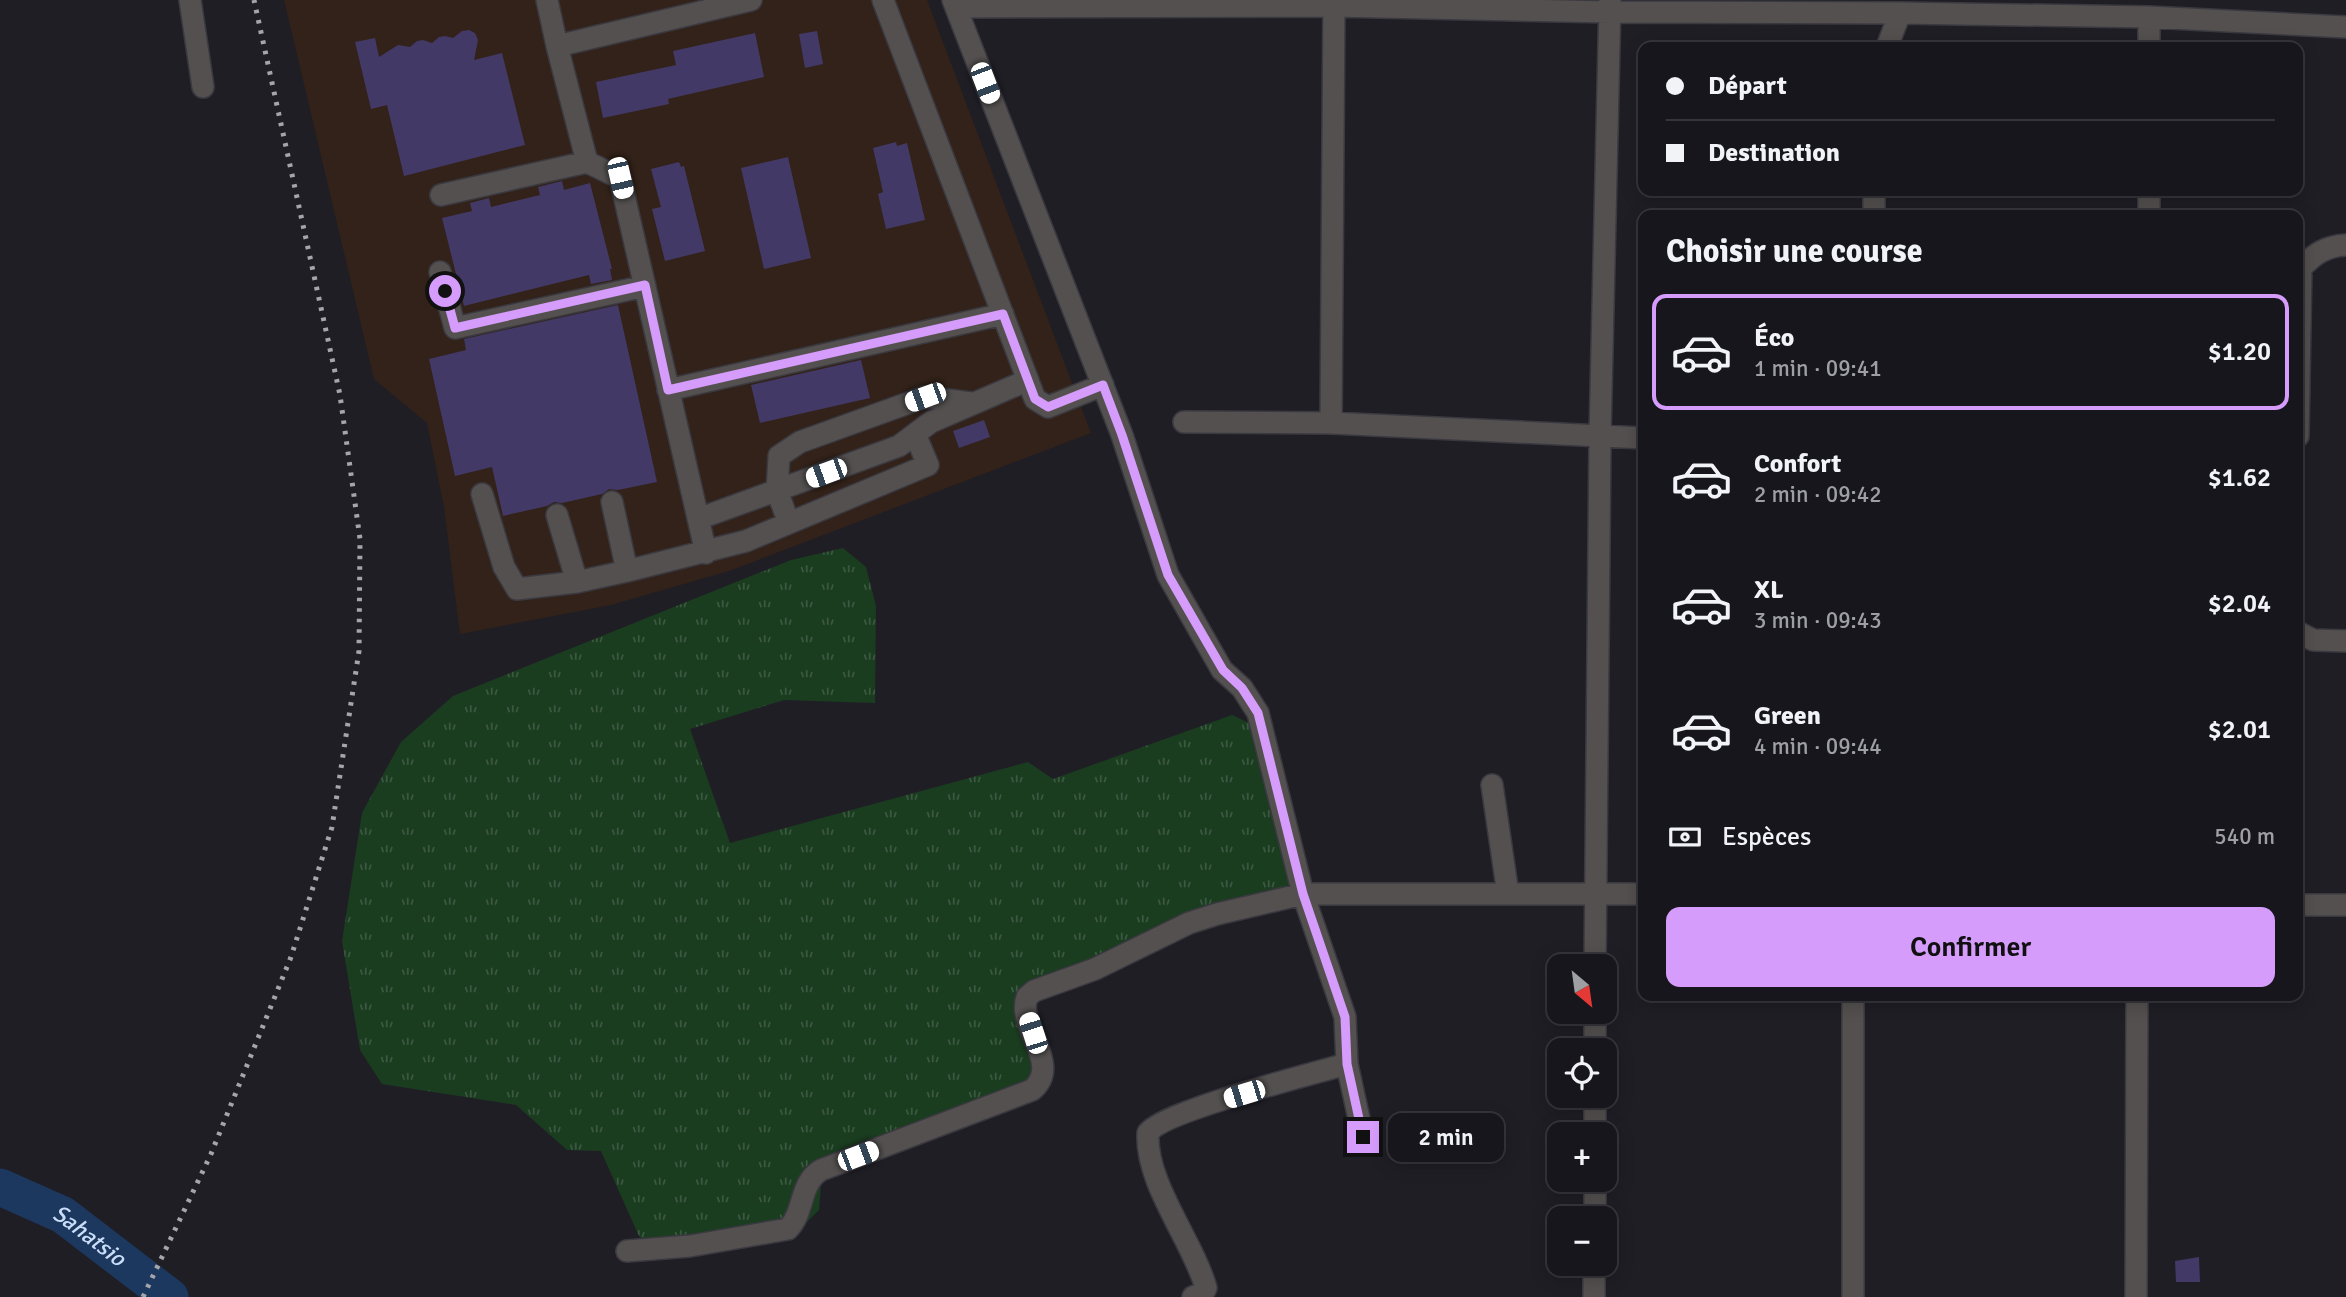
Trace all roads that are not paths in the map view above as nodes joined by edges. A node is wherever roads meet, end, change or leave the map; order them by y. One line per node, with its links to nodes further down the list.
1 (190, 0): 14 (street)
2 (547, 0): 13 (street)
3 (751, 0): 13 (street)
4 (883, 0): 21 (street)
5 (1334, 3): 6 (street); 7 (street); 27 (street)
6 (954, 4): 23 (street)
7 (1610, 6): 8 (street); 29 (street)
8 (1900, 13): 9 (street); 11 (street)
9 (2149, 17): 10 (street); 12 (street)
10 (2346, 27)
11 (1889, 42)
12 (2149, 42)
13 (557, 46): 15 (street)
14 (203, 87)
15 (587, 162): 16 (street); 20 (street)
16 (441, 195)
17 (2346, 245): 18 (street)
18 (2303, 266)
19 (440, 272): 20 (street)
20 (645, 285): 24 (street)
21 (1003, 314): 22 (street); 24 (street)
22 (1028, 380): 23 (street); 25 (street)
23 (1103, 385): 44 (street)
24 (668, 390): 35 (street)
25 (974, 403): 28 (street); 31 (street)
26 (1184, 422): 27 (street)
27 (1331, 423): 29 (street)
28 (915, 434): 31 (street); 36 (street)
29 (1600, 438): 30 (street); 43 (street)
30 (1638, 438)
31 (777, 491): 35 (street); 36 (street)
32 (482, 494): 39 (street)
33 (612, 502): 38 (street)
34 (557, 515): 39 (street)
35 (698, 519): 37 (street)
36 (789, 523): 37 (street)
37 (706, 553): 38 (street)
38 (627, 571): 39 (street)
39 (578, 582)
40 (2303, 635): 41 (street)
41 (2346, 641)
42 (1492, 785): 45 (street)
43 (1595, 893): 45 (street); 46 (street); 49 (street)
44 (1303, 894): 45 (street); 52 (street); 54 (street)
45 (1507, 894)
46 (1638, 894)
47 (2303, 905): 48 (street)
48 (2346, 905)
49 (1595, 954)
50 (1853, 1001): 58 (street)
51 (2137, 1001): 59 (street)
52 (1347, 1064): 53 (street); 56 (street)
53 (1363, 1137)
54 (627, 1251)
55 (1594, 1276): 57 (street)
56 (1194, 1297)
57 (1594, 1297)
58 (1853, 1297)
59 (2136, 1297)

